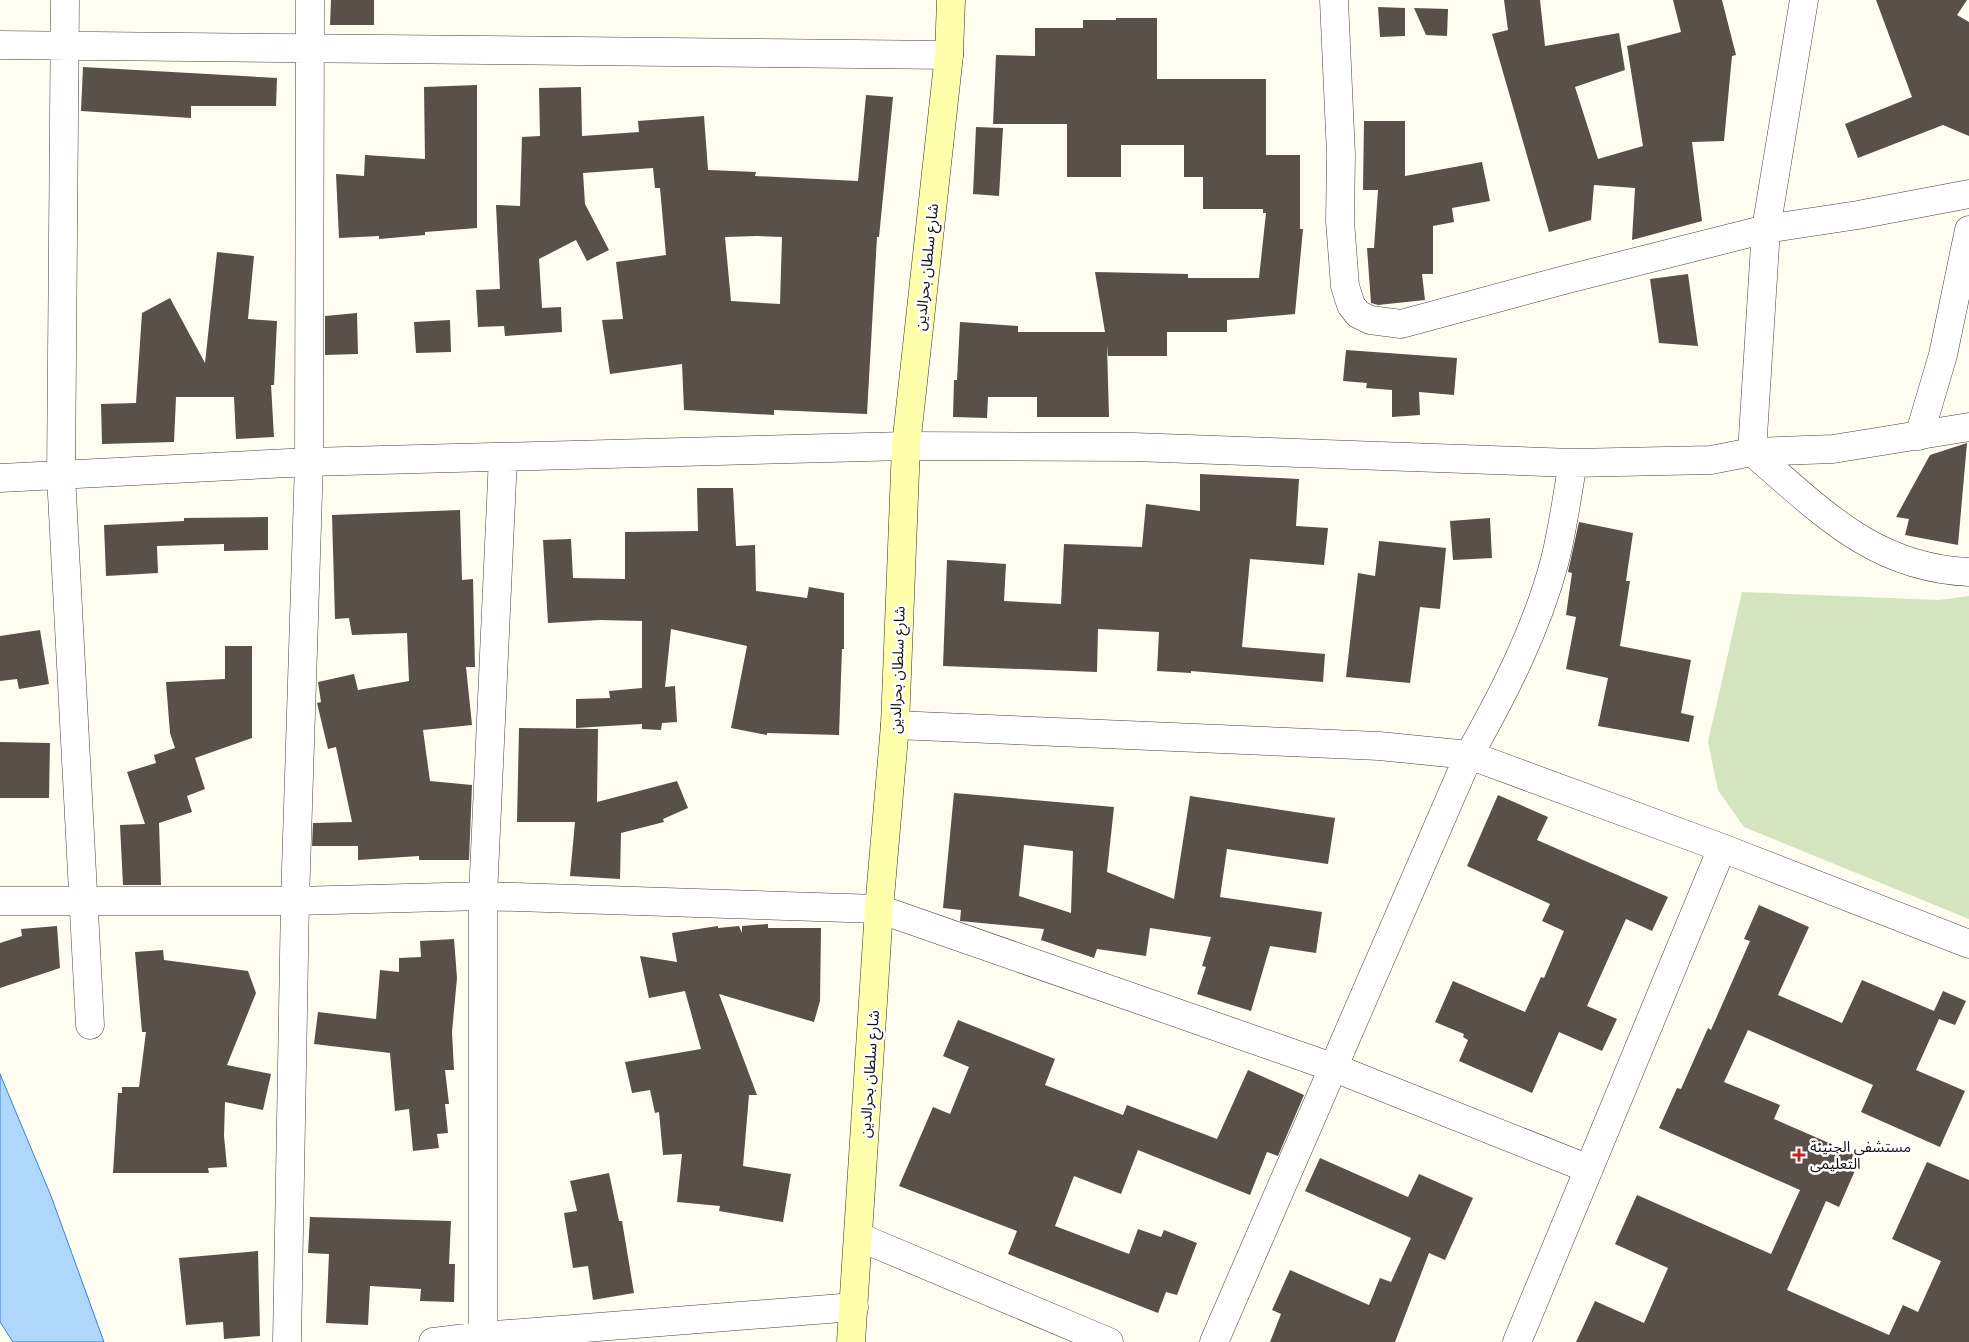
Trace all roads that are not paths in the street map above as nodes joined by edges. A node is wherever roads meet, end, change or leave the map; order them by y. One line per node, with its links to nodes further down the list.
1 (65, 0): 7 (street)
2 (310, 0): 8 (street)
3 (952, 0): 9 (street, شارع سلطان بحرالدين)
4 (1334, 0): 11 (street)
5 (1804, 0): 11 (street)
6 (0, 44): 7 (street)
7 (66, 45): 8 (street); 20 (street)
8 (309, 47): 9 (street); 18 (street)
9 (949, 55): 15 (street, شارع سلطان بحرالدين)
10 (1969, 194): 11 (street)
11 (1766, 229): 16 (street)
12 (1969, 230): 14 (street)
13 (1969, 426): 14 (street)
14 (1919, 436): 16 (street)
15 (906, 446): 17 (street); 19 (street); 23 (street, شارع سلطان بحرالدين)
16 (1752, 452): 19 (street); 22 (street)
17 (503, 457): 18 (street); 26 (street)
18 (309, 462): 20 (street); 29 (street)
19 (1573, 462): 24 (street)
20 (60, 476): 21 (street); 28 (street)
21 (0, 478)
22 (1969, 572)
23 (895, 725): 24 (street); 30 (street, شارع سلطان بحرالدين)
24 (1469, 755): 25 (street); 33 (street)
25 (1722, 848): 31 (street); 34 (street)
26 (483, 896): 29 (street); 30 (street); 37 (street)
27 (0, 901): 28 (street)
28 (84, 901): 29 (street); 32 (street)
29 (295, 901): 38 (street)
30 (879, 908): 33 (street); 35 (street, شارع سلطان بحرالدين)
31 (1969, 944)
32 (90, 1025)
33 (1332, 1067): 34 (street); 42 (street)
34 (1589, 1170): 43 (street)
35 (859, 1237): 36 (street, شارع سلطان بحرالدين); 41 (street)
36 (854, 1307): 37 (street); 40 (street, شارع سلطان بحرالدين)
37 (483, 1336): 39 (street)
38 (287, 1342)
39 (433, 1342)
40 (851, 1342)
41 (1109, 1342)
42 (1214, 1342)
43 (1517, 1342)

